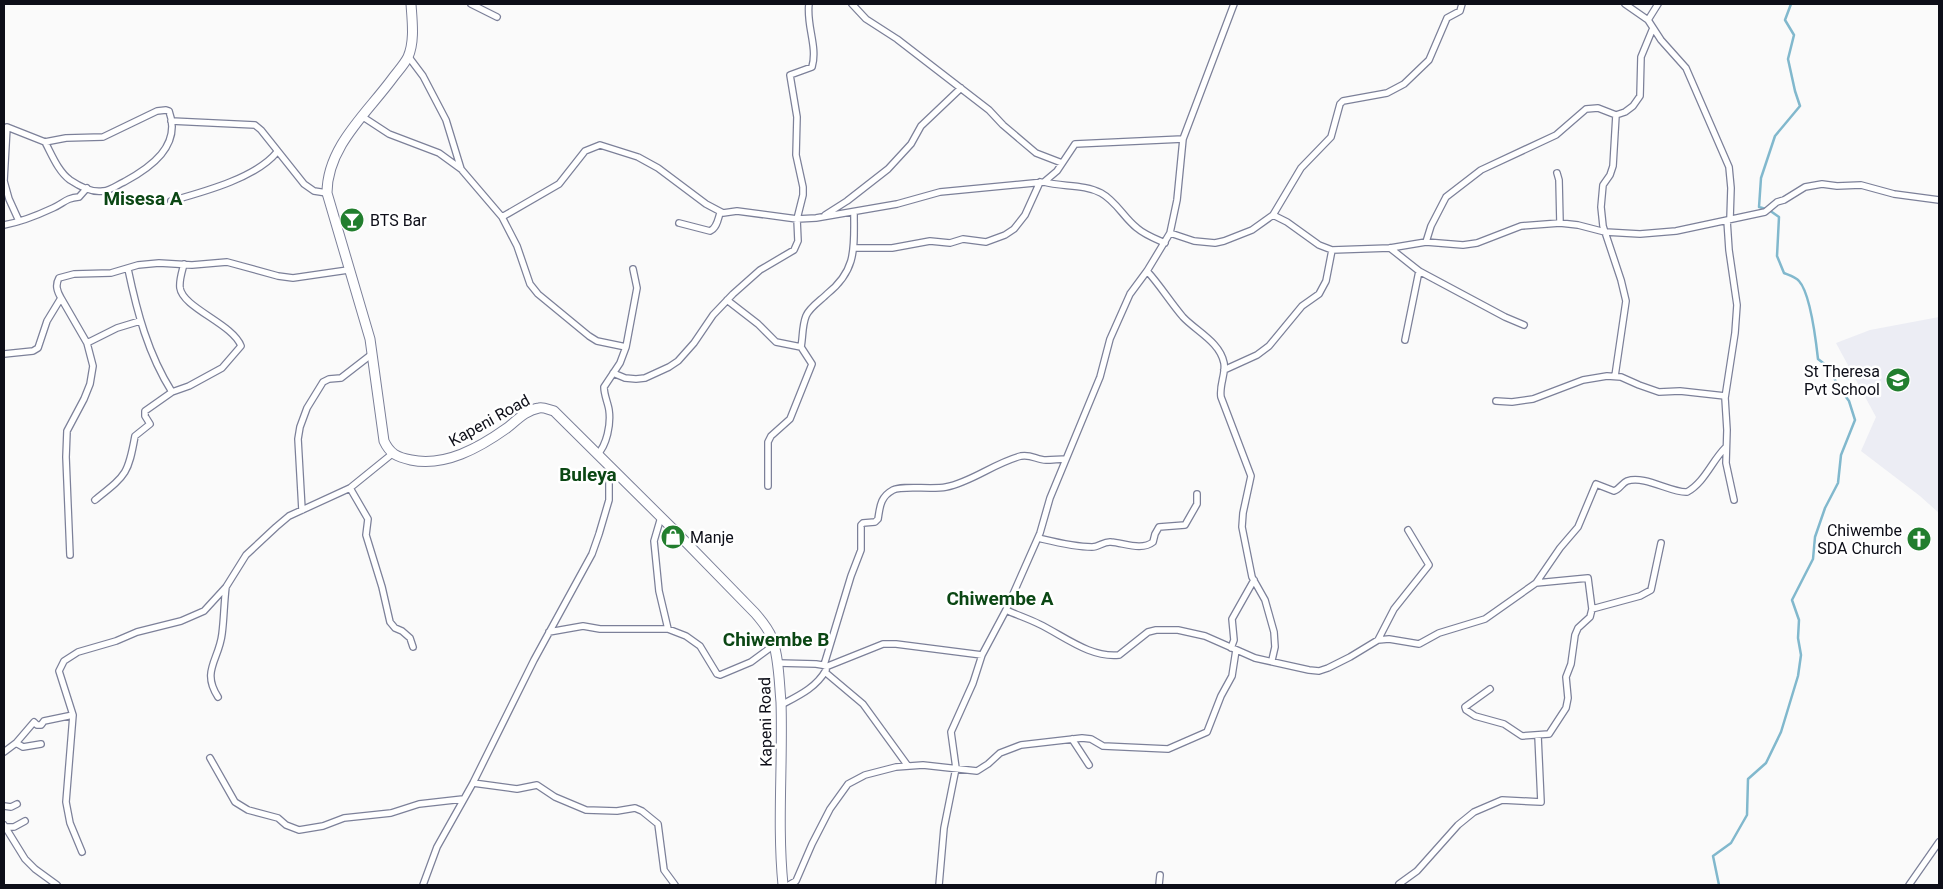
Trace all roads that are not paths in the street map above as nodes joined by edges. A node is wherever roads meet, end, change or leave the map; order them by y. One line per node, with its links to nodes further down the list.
1 (411, 4): 12 (main road)
2 (471, 4): 9 (street)
3 (809, 4): 33 (street)
4 (852, 4): 13 (street)
5 (1234, 4): 17 (street)
6 (1462, 4): 30 (street)
7 (1625, 4): 10 (street)
8 (1658, 4): 10 (street)
9 (496, 17)
10 (1648, 20): 11 (street)
11 (1654, 28): 14 (street); 34 (street)
12 (408, 56): 15 (main road); 21 (street)
13 (961, 88): 20 (street); 32 (street)
14 (1616, 115): 40 (street); 41 (street)
15 (363, 117): 21 (street); 25 (main road)
16 (171, 121): 18 (street); 19 (street); 24 (street)
17 (1183, 139): 20 (street); 39 (street)
18 (44, 142): 24 (street); 35 (street)
19 (278, 152): 25 (street); 27 (street)
20 (1062, 163): 23 (street)
21 (461, 169): 31 (street)
22 (1557, 174): 37 (street)
23 (1042, 182): 29 (street); 42 (street); 43 (street)
24 (87, 188): 35 (street)
25 (326, 193): 49 (main road)
26 (1939, 200): 34 (street)
27 (171, 201)
28 (720, 212): 31 (street); 33 (street); 36 (street)
29 (854, 212): 32 (street); 43 (street)
30 (1273, 215): 39 (street); 45 (street)
31 (502, 217): 58 (street)
32 (816, 218): 33 (street)
33 (797, 219): 53 (street)
34 (1728, 220): 40 (street); 66 (street)
35 (19, 221): 38 (street)
36 (679, 223)
37 (1560, 223): 40 (street); 41 (street)
38 (4, 225)
39 (1170, 232): 42 (street)
40 (1605, 232): 64 (street)
41 (1426, 242): 44 (street)
42 (1165, 243): 50 (street)
43 (854, 248): 59 (street)
44 (1390, 248): 45 (street); 51 (street)
45 (1332, 250): 62 (street)
46 (184, 264): 47 (street); 49 (street); 65 (street)
47 (128, 269): 52 (street); 54 (street)
48 (633, 269): 58 (street)
49 (348, 270): 61 (main road)
50 (1147, 271): 62 (street); 71 (street)
51 (1419, 271): 55 (street); 56 (street)
52 (61, 298): 57 (street); 60 (street)
53 (727, 300): 59 (street); 63 (street)
54 (140, 321): 57 (street); 65 (street)
55 (1524, 325)
56 (1405, 340)
57 (88, 343): 83 (street)
58 (626, 347): 63 (street)
59 (801, 347): 73 (street)
60 (4, 354)
61 (372, 354): 69 (main road); 78 (street)
62 (1224, 370): 84 (street)
63 (613, 373): 70 (street)
64 (1615, 376): 66 (street); 67 (street)
65 (172, 392): 76 (street)
66 (1725, 396): 68 (street)
67 (1496, 401)
68 (1725, 448): 77 (street); 85 (street)
69 (392, 454): 70 (main road, Kapeni Road); 74 (street)
70 (597, 455): 72 (main road, Kapeni Road)
71 (1066, 458): 81 (street); 98 (street)
72 (609, 466): 79 (main road, Kapeni Road); 90 (street)
73 (768, 486)
74 (350, 488): 78 (street); 93 (street)
75 (1197, 494): 81 (street)
76 (95, 500)
77 (1734, 500)
78 (302, 510): 86 (street)
79 (661, 517): 89 (street); 92 (main road, Kapeni Road)
80 (1408, 530): 91 (street)
81 (1038, 538): 88 (street)
82 (1661, 543): 87 (street)
83 (70, 555)
84 (1254, 580): 94 (street); 96 (street)
85 (1536, 583): 87 (street); 91 (street)
86 (226, 587): 100 (street); 102 (street)
87 (1592, 609): 103 (street)
88 (1006, 610): 94 (street); 95 (street)
89 (668, 629): 90 (street); 92 (street)
90 (549, 632): 112 (street)
91 (1378, 640): 96 (street)
92 (774, 645): 97 (main road, Kapeni Road)
93 (413, 647)
94 (1234, 649): 96 (street); 104 (street)
95 (982, 655): 98 (street); 111 (street)
96 (1272, 660)
97 (778, 663): 98 (street); 101 (main road, Kapeni Road)
98 (825, 668): 101 (street); 110 (street)
99 (1490, 689): 103 (street)
100 (218, 697)
101 (781, 705): 125 (main road, Kapeni Road)
102 (73, 715): 105 (street); 119 (street)
103 (1538, 736): 121 (street)
104 (1072, 739): 109 (street); 111 (street)
105 (16, 743): 106 (street); 107 (street)
106 (41, 744)
107 (4, 752)
108 (210, 758): 113 (street)
109 (1090, 765)
110 (908, 766): 111 (street); 126 (street)
111 (956, 768): 127 (street)
112 (473, 783): 113 (street); 124 (street)
113 (463, 799): 123 (street)
114 (17, 804): 115 (street)
115 (4, 806)
116 (25, 821): 117 (street)
117 (5, 826): 122 (street)
118 (1939, 842): 129 (street)
119 (82, 852)
120 (1160, 875): 128 (street)
121 (1399, 884)
122 (57, 885)
123 (423, 885)
124 (675, 885)
125 (783, 885)
126 (789, 885)
127 (939, 885)
128 (1159, 885)
129 (1909, 885)

